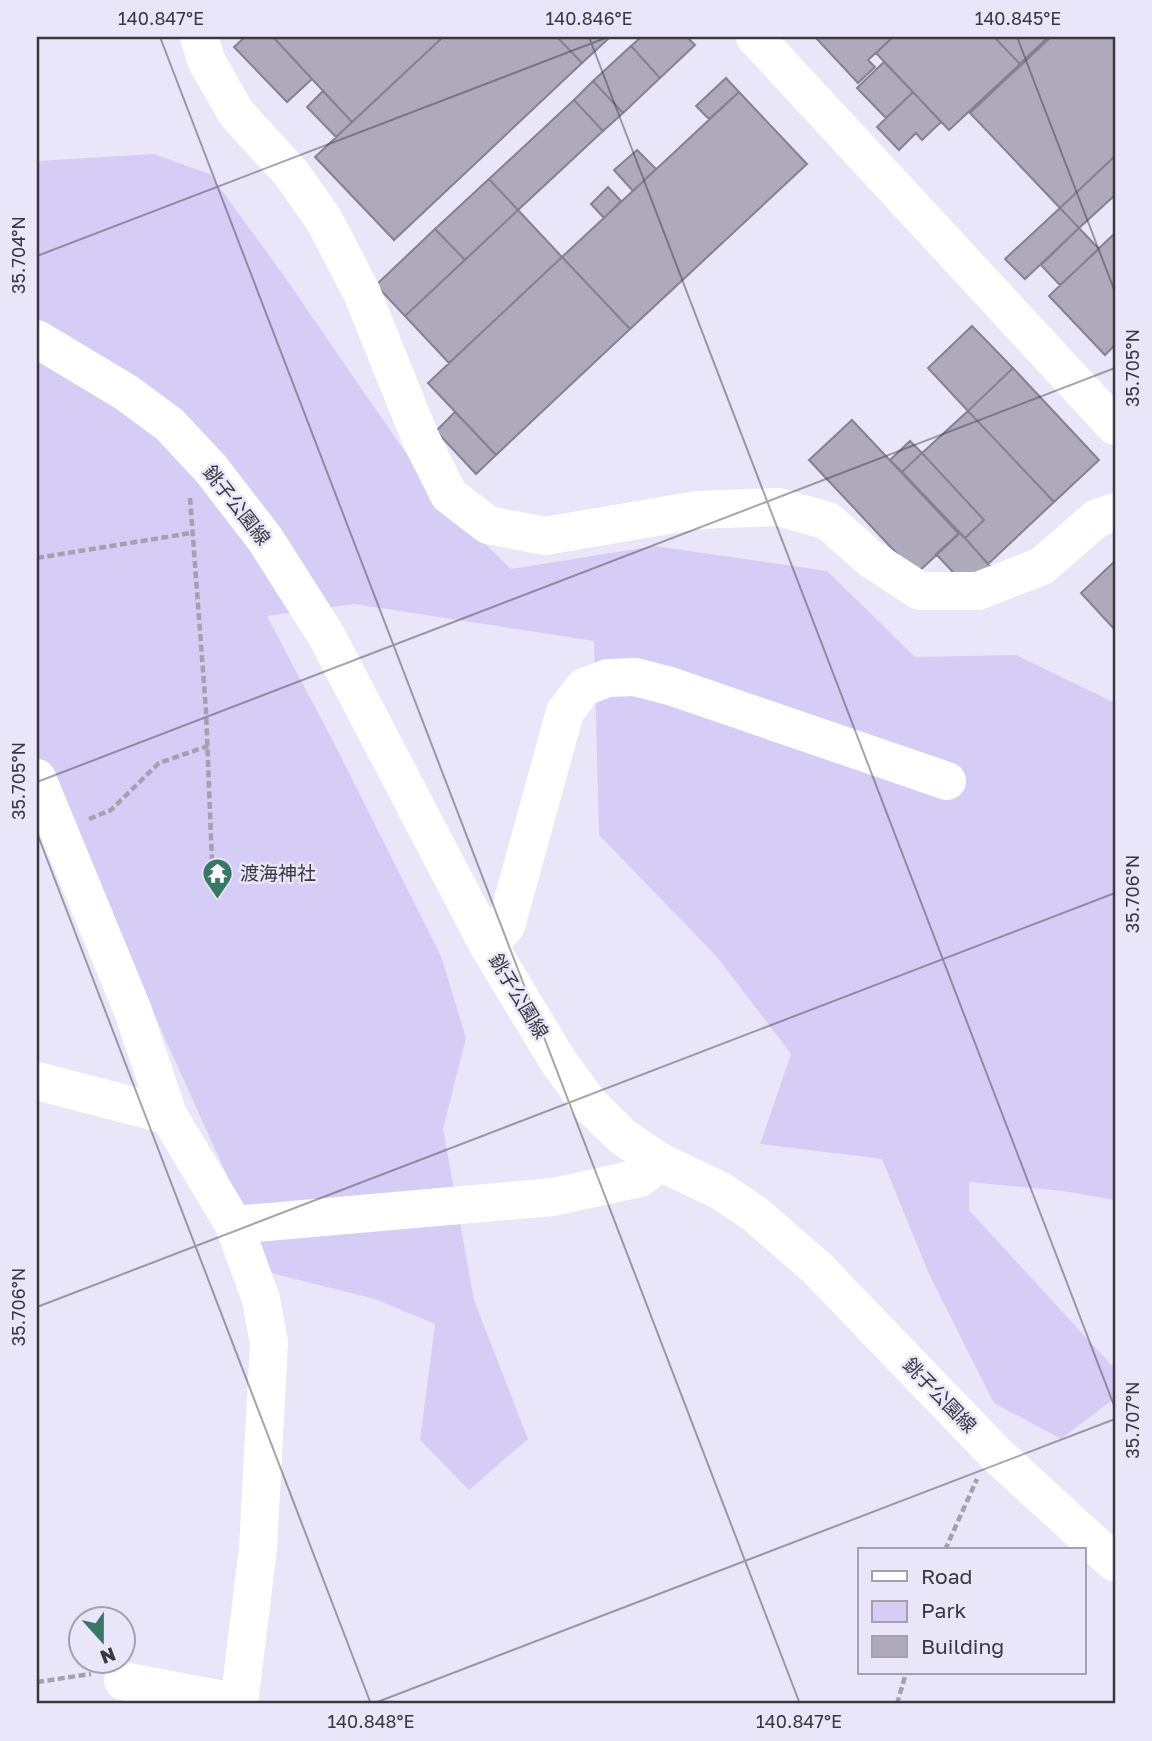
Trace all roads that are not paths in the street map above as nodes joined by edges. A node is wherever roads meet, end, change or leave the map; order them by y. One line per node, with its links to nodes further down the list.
1 (199, 37): 5 (street)
2 (755, 37): 4 (street)
3 (37, 339): 8 (street, 銚子公園線)
4 (1115, 426)
5 (1115, 512)
6 (37, 778): 10 (street)
7 (947, 781): 8 (street)
8 (488, 946): 11 (street, 銚子公園線)
9 (37, 1081): 10 (street)
10 (168, 1115): 12 (street)
11 (660, 1162): 12 (street); 13 (street, 銚子公園線)
12 (234, 1225): 15 (street)
13 (1115, 1563)
14 (123, 1681): 15 (street)
15 (239, 1704)

